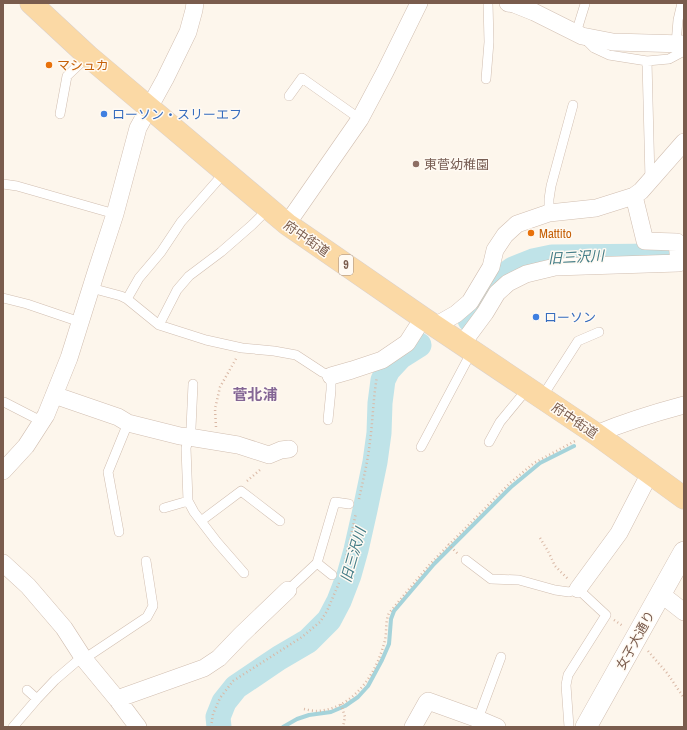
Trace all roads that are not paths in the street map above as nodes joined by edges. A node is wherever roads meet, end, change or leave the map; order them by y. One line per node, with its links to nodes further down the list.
1 (31, 3): 11 (main road, 府中街道 / 9)
2 (195, 3): 16 (street)
3 (419, 3): 18 (street)
4 (488, 3): 13 (lane)
5 (508, 3): 8 (street)
6 (682, 3): 10 (lane)
7 (585, 4): 9 (lane)
8 (536, 8): 9 (street)
9 (579, 35): 10 (street); 12 (lane)
10 (682, 46): 12 (lane)
11 (88, 56): 16 (main road, 府中街道 / 9); 17 (lane)
12 (647, 61): 21 (lane)
13 (486, 79)
14 (289, 96): 18 (lane)
15 (573, 105): 25 (lane)
16 (149, 108): 20 (main road, 府中街道 / 9); 26 (street)
17 (60, 114)
18 (360, 119): 27 (street)
19 (684, 142): 21 (street)
20 (225, 172): 24 (main road, 府中街道 / 9); 31 (lane)
21 (650, 180): 23 (street)
22 (3, 184): 26 (lane)
23 (634, 196): 25 (street); 28 (street)
24 (268, 209): 27 (main road, 府中街道 / 9); 34 (lane)
25 (548, 213): 33 (street)
26 (115, 214): 29 (street)
27 (287, 224): 33 (main road, 府中街道 / 9)
28 (680, 257): 36 (street)
29 (91, 288): 31 (lane); 32 (street)
30 (3, 298): 32 (lane)
31 (127, 299): 34 (lane)
32 (80, 322): 40 (street)
33 (429, 322): 36 (main road, 府中街道 / 9); 37 (street)
34 (159, 325): 37 (lane)
35 (599, 332): 39 (lane)
36 (467, 347): 39 (main road, 府中街道 / 9); 49 (lane)
37 (330, 376): 43 (lane)
38 (193, 384): 46 (lane)
39 (535, 393): 47 (main road, 府中街道 / 9); 48 (lane)
40 (54, 395): 44 (street); 45 (street)
41 (4, 402): 44 (lane)
42 (684, 405): 47 (street)
43 (328, 420)
44 (41, 421): 51 (street)
45 (128, 423): 46 (street); 59 (lane)
46 (189, 437): 50 (street); 54 (lane)
47 (586, 437): 52 (main road, 府中街道 / 9)
48 (489, 442)
49 (421, 447)
50 (289, 449)
51 (5, 466)
52 (650, 473): 53 (main road, 府中街道 / 9); 67 (street)
53 (684, 498)
54 (188, 501): 56 (lane); 57 (lane)
55 (349, 504): 63 (lane)
56 (164, 508)
57 (201, 521): 58 (lane); 65 (lane)
58 (280, 521)
59 (119, 532)
60 (684, 552): 69 (street, 女子大通り)
61 (466, 560): 67 (lane)
62 (146, 561): 71 (lane)
63 (317, 562): 66 (lane); 68 (lane)
64 (3, 563): 71 (street)
65 (244, 573)
66 (332, 575)
67 (578, 589): 81 (lane)
68 (288, 590): 75 (street)
69 (661, 594): 70 (street); 82 (street, 女子大通り)
70 (684, 612)
71 (83, 657): 74 (lane); 75 (street)
72 (502, 657): 76 (lane)
73 (27, 690): 74 (lane)
74 (37, 699): 77 (lane)
75 (117, 699): 78 (street)
76 (478, 719): 79 (street); 80 (street)
77 (13, 727)
78 (138, 727)
79 (413, 727)
80 (497, 727)
81 (569, 727)
82 (586, 727)

